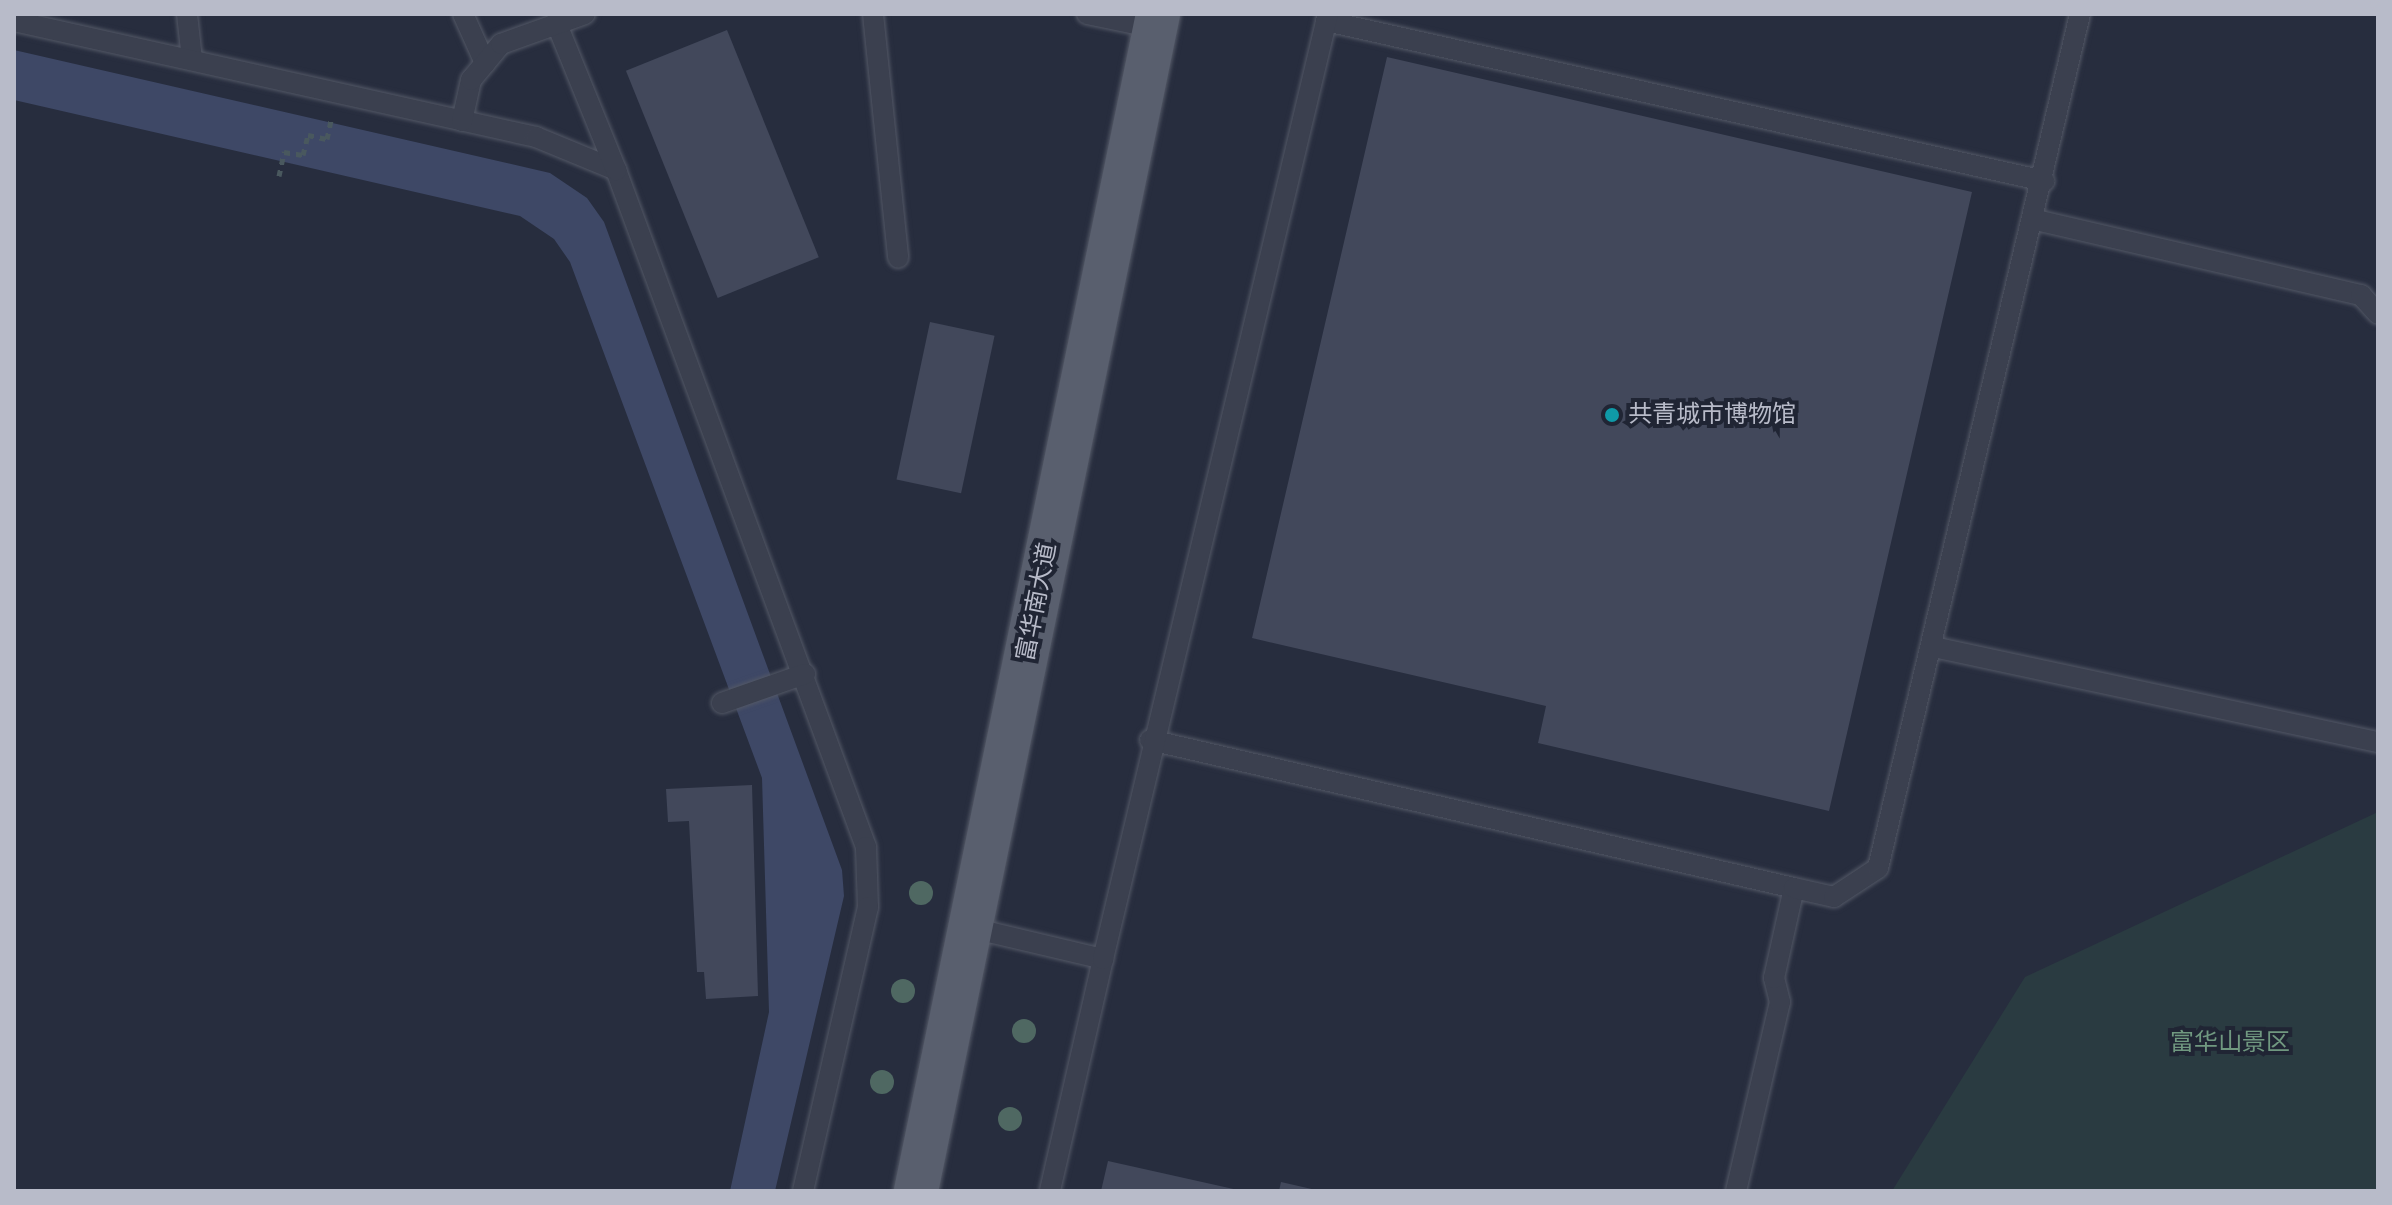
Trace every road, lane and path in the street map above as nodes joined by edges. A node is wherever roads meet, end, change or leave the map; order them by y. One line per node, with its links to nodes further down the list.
1 (187, 14): 11 (lane)
2 (463, 14): 12 (lane)
3 (585, 14): 10 (lane)
4 (873, 14): 19 (lane)
5 (1087, 14): 9 (lane)
6 (2080, 14): 17 (lane)
7 (1327, 18): 17 (lane); 24 (lane)
8 (14, 21): 11 (lane)
9 (1156, 21): 27 (main road, 富华南大道)
10 (556, 22): 12 (lane); 15 (lane)
11 (192, 59): 13 (lane)
12 (485, 63): 14 (lane)
13 (338, 92): 14 (lane); 16 (path)
14 (462, 121): 15 (lane)
15 (616, 170): 22 (lane)
16 (279, 176)
17 (2044, 181): 18 (lane)
18 (2036, 220): 20 (lane); 21 (lane)
19 (898, 258)
20 (2378, 314)
21 (1934, 647): 25 (lane); 26 (lane)
22 (805, 674): 23 (lane); 29 (lane)
23 (722, 703)
24 (1150, 740): 26 (lane); 28 (lane)
25 (2378, 742)
26 (1794, 888): 32 (lane)
27 (972, 928): 28 (lane); 30 (main road, 富华南大道)
28 (1103, 959): 31 (lane)
29 (803, 1191)
30 (916, 1191)
31 (1050, 1191)
32 (1736, 1191)

